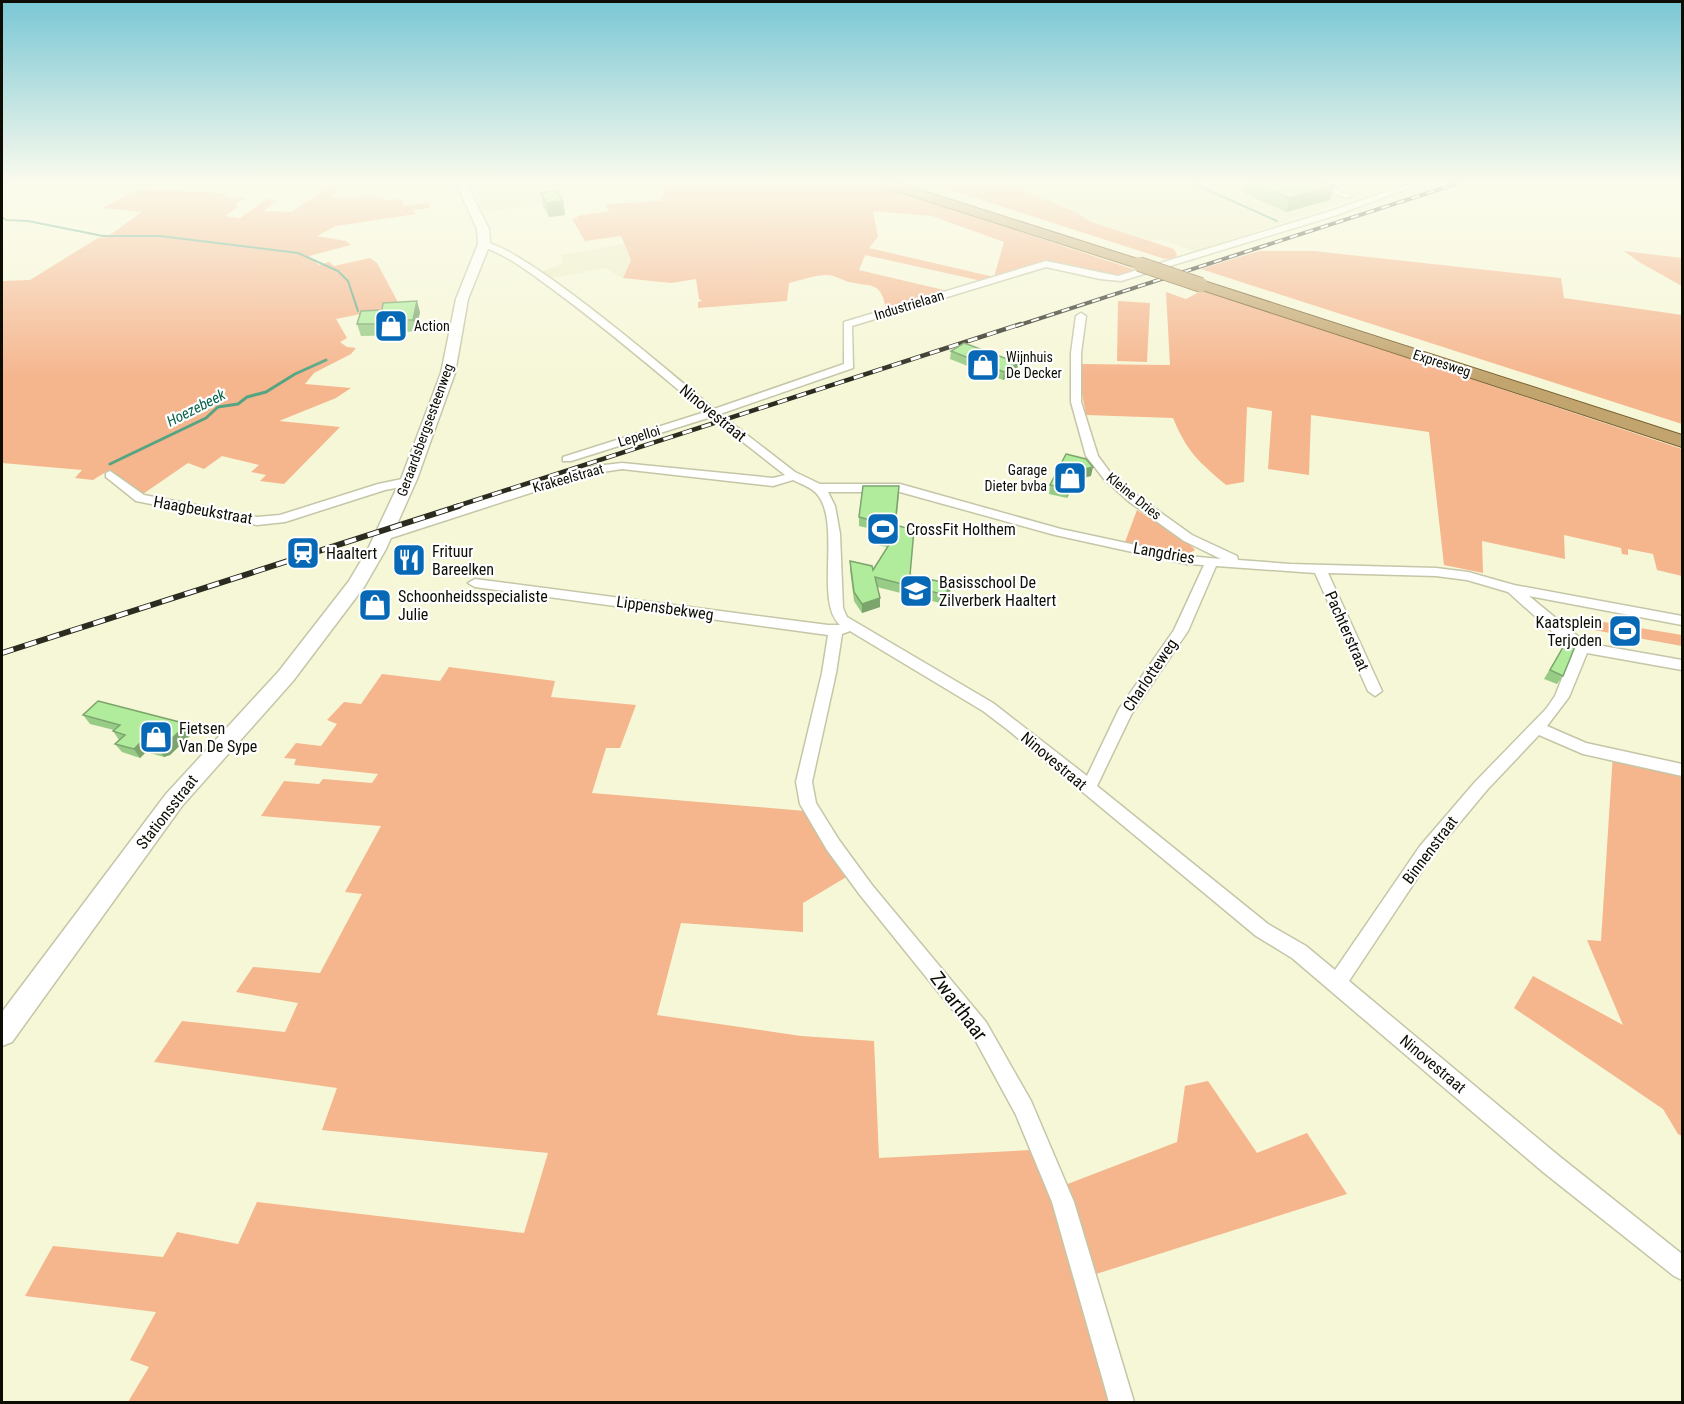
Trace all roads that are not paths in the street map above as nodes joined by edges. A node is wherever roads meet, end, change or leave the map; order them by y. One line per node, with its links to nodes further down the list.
1 (482, 249): 16 (main road, Geraardsbergsesteenweg)
2 (500, 249): 10 (street, Ninovestraat)
3 (1102, 249): 6 (highway)
4 (1106, 249): 6 (highway)
5 (1218, 249): 9 (street, Industrielaan)
6 (1146, 262): 7 (highway, bridge)
7 (1208, 282): 11 (highway, Expresweg); 12 (highway, Expresweg)
8 (1081, 316): 21 (street, Kleine Dries)
9 (847, 324): 10 (street, Lepelloi)
10 (712, 413): 13 (street, Lepelloi); 15 (street, Ninovestraat)
11 (1683, 430)
12 (1683, 441)
13 (567, 459)
14 (110, 475): 16 (street, Haagbeukstraat)
15 (794, 476): 17 (street, Ninovestraat); 19 (street, Krakeelstraat)
16 (407, 482): 18 (main road, Geraardsbergsesteenweg)
17 (819, 488): 20 (street, Langdries); 26 (street, Ninovestraat)
18 (396, 508): 19 (main road, Stationsstraat)
19 (384, 536): 35 (main road, Stationsstraat)
20 (1212, 561): 21 (street, Langdries); 33 (street, Charlotteweg)
21 (1242, 564): 22 (street, Langdries)
22 (1320, 570): 24 (street, Langdries); 30 (street, Pachterstraat)
23 (475, 583): 27 (street, Lippensbekweg)
24 (1513, 589): 25 (street, Langdries); 28 (street)
25 (1683, 620)
26 (856, 628): 27 (street, Lippensbekweg); 33 (street, Ninovestraat)
27 (836, 629): 37 (street, Zwarthaar)
28 (1582, 647): 29 (street); 31 (street, Binnenstraat)
29 (1683, 665)
30 (1375, 691)
31 (1537, 729): 32 (street); 34 (street, Binnenstraat)
32 (1683, 770)
33 (1085, 787): 34 (street, Ninovestraat)
34 (1337, 983): 36 (street, Ninovestraat)
35 (2, 1033)
36 (1683, 1268)
37 (1121, 1402)

